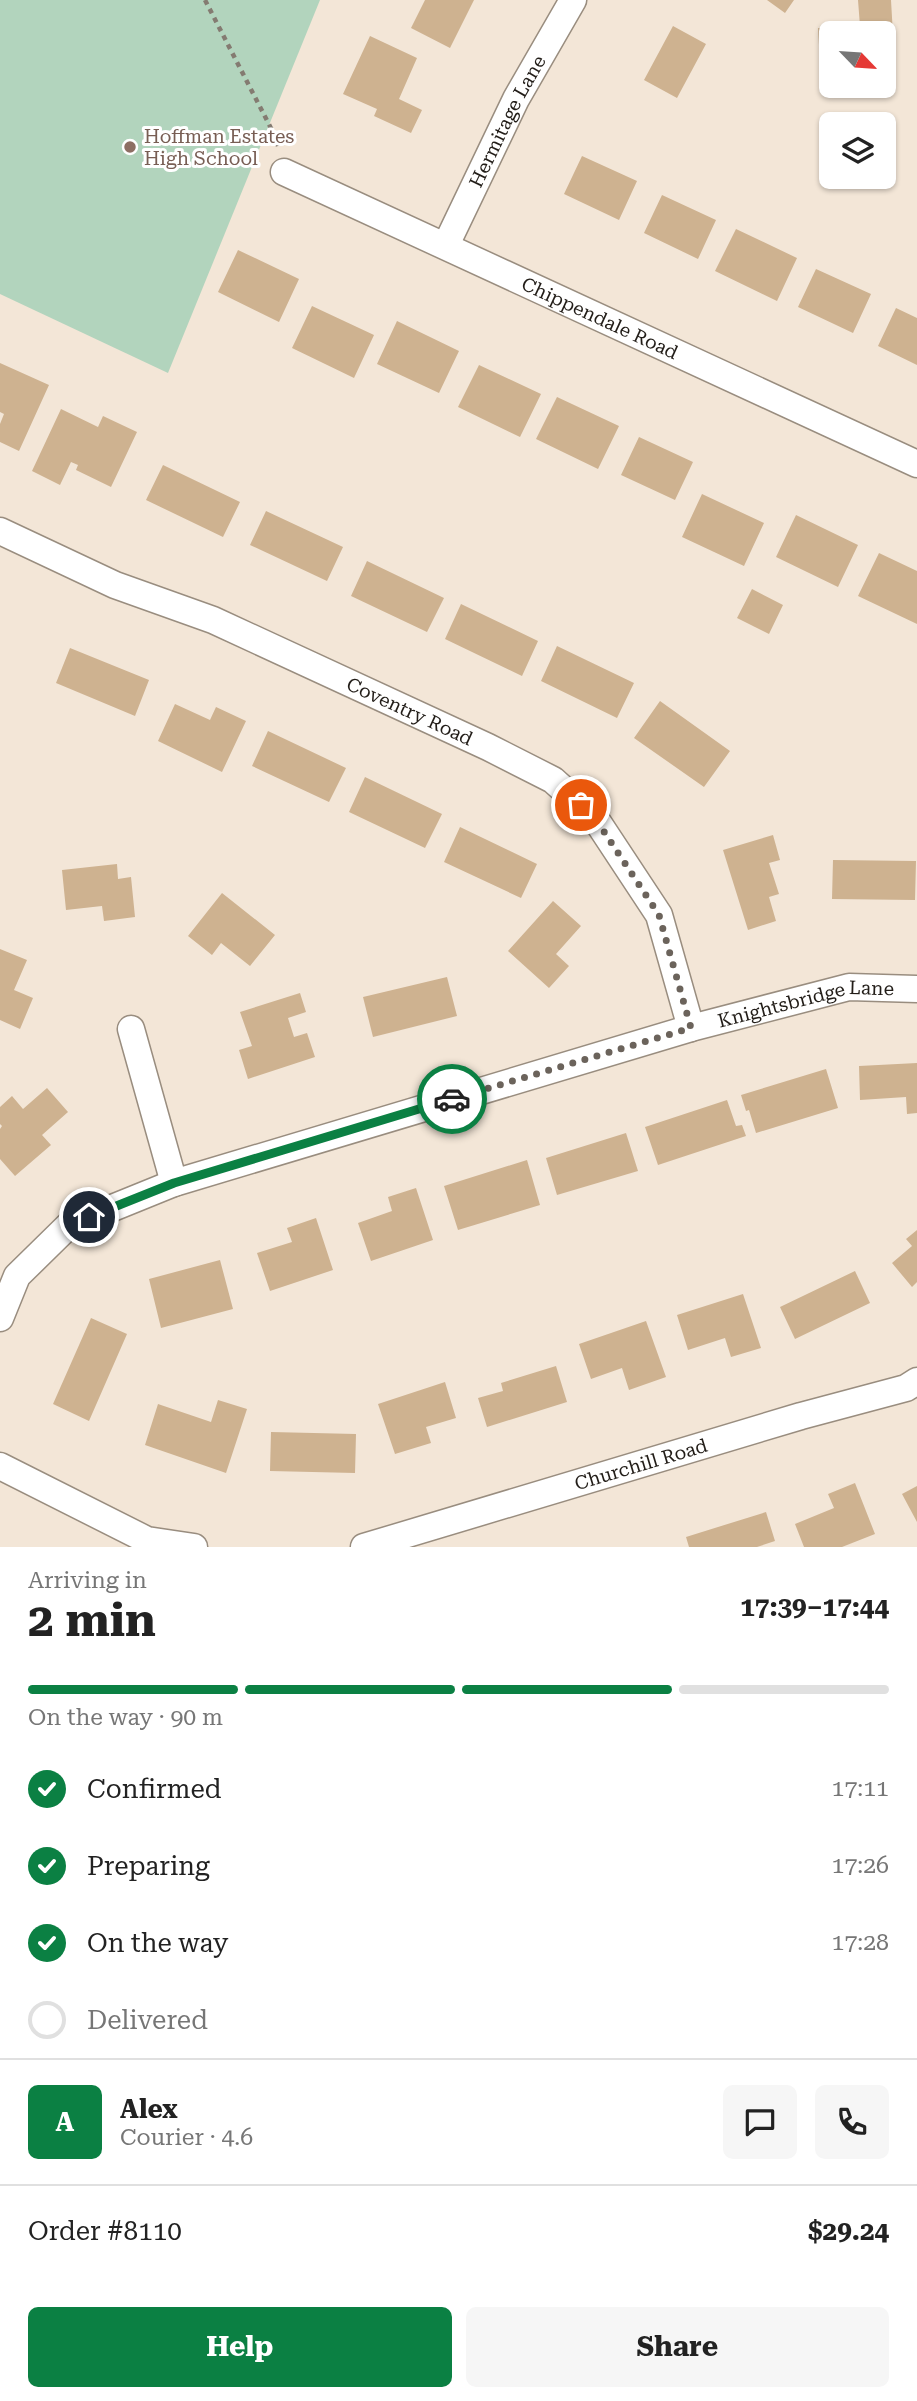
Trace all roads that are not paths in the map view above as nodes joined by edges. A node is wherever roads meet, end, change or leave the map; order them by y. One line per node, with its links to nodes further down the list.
1 (573, 0): 3 (street, Hermitage Lane)
2 (284, 172): 3 (street, Chippendale Road)
3 (446, 245): 4 (street, Chippendale Road)
4 (917, 464)
5 (0, 531): 7 (street, Coventry Road)
6 (917, 989): 7 (street, Knightsbridge Lane)
7 (691, 1028): 9 (street, Knightsbridge Lane)
8 (131, 1029): 9 (street)
9 (174, 1183): 10 (street, Knightsbridge Lane)
10 (0, 1318)
11 (917, 1381): 14 (street, Churchill Road)
12 (0, 1466): 13 (street)
13 (194, 1547)
14 (364, 1547)

